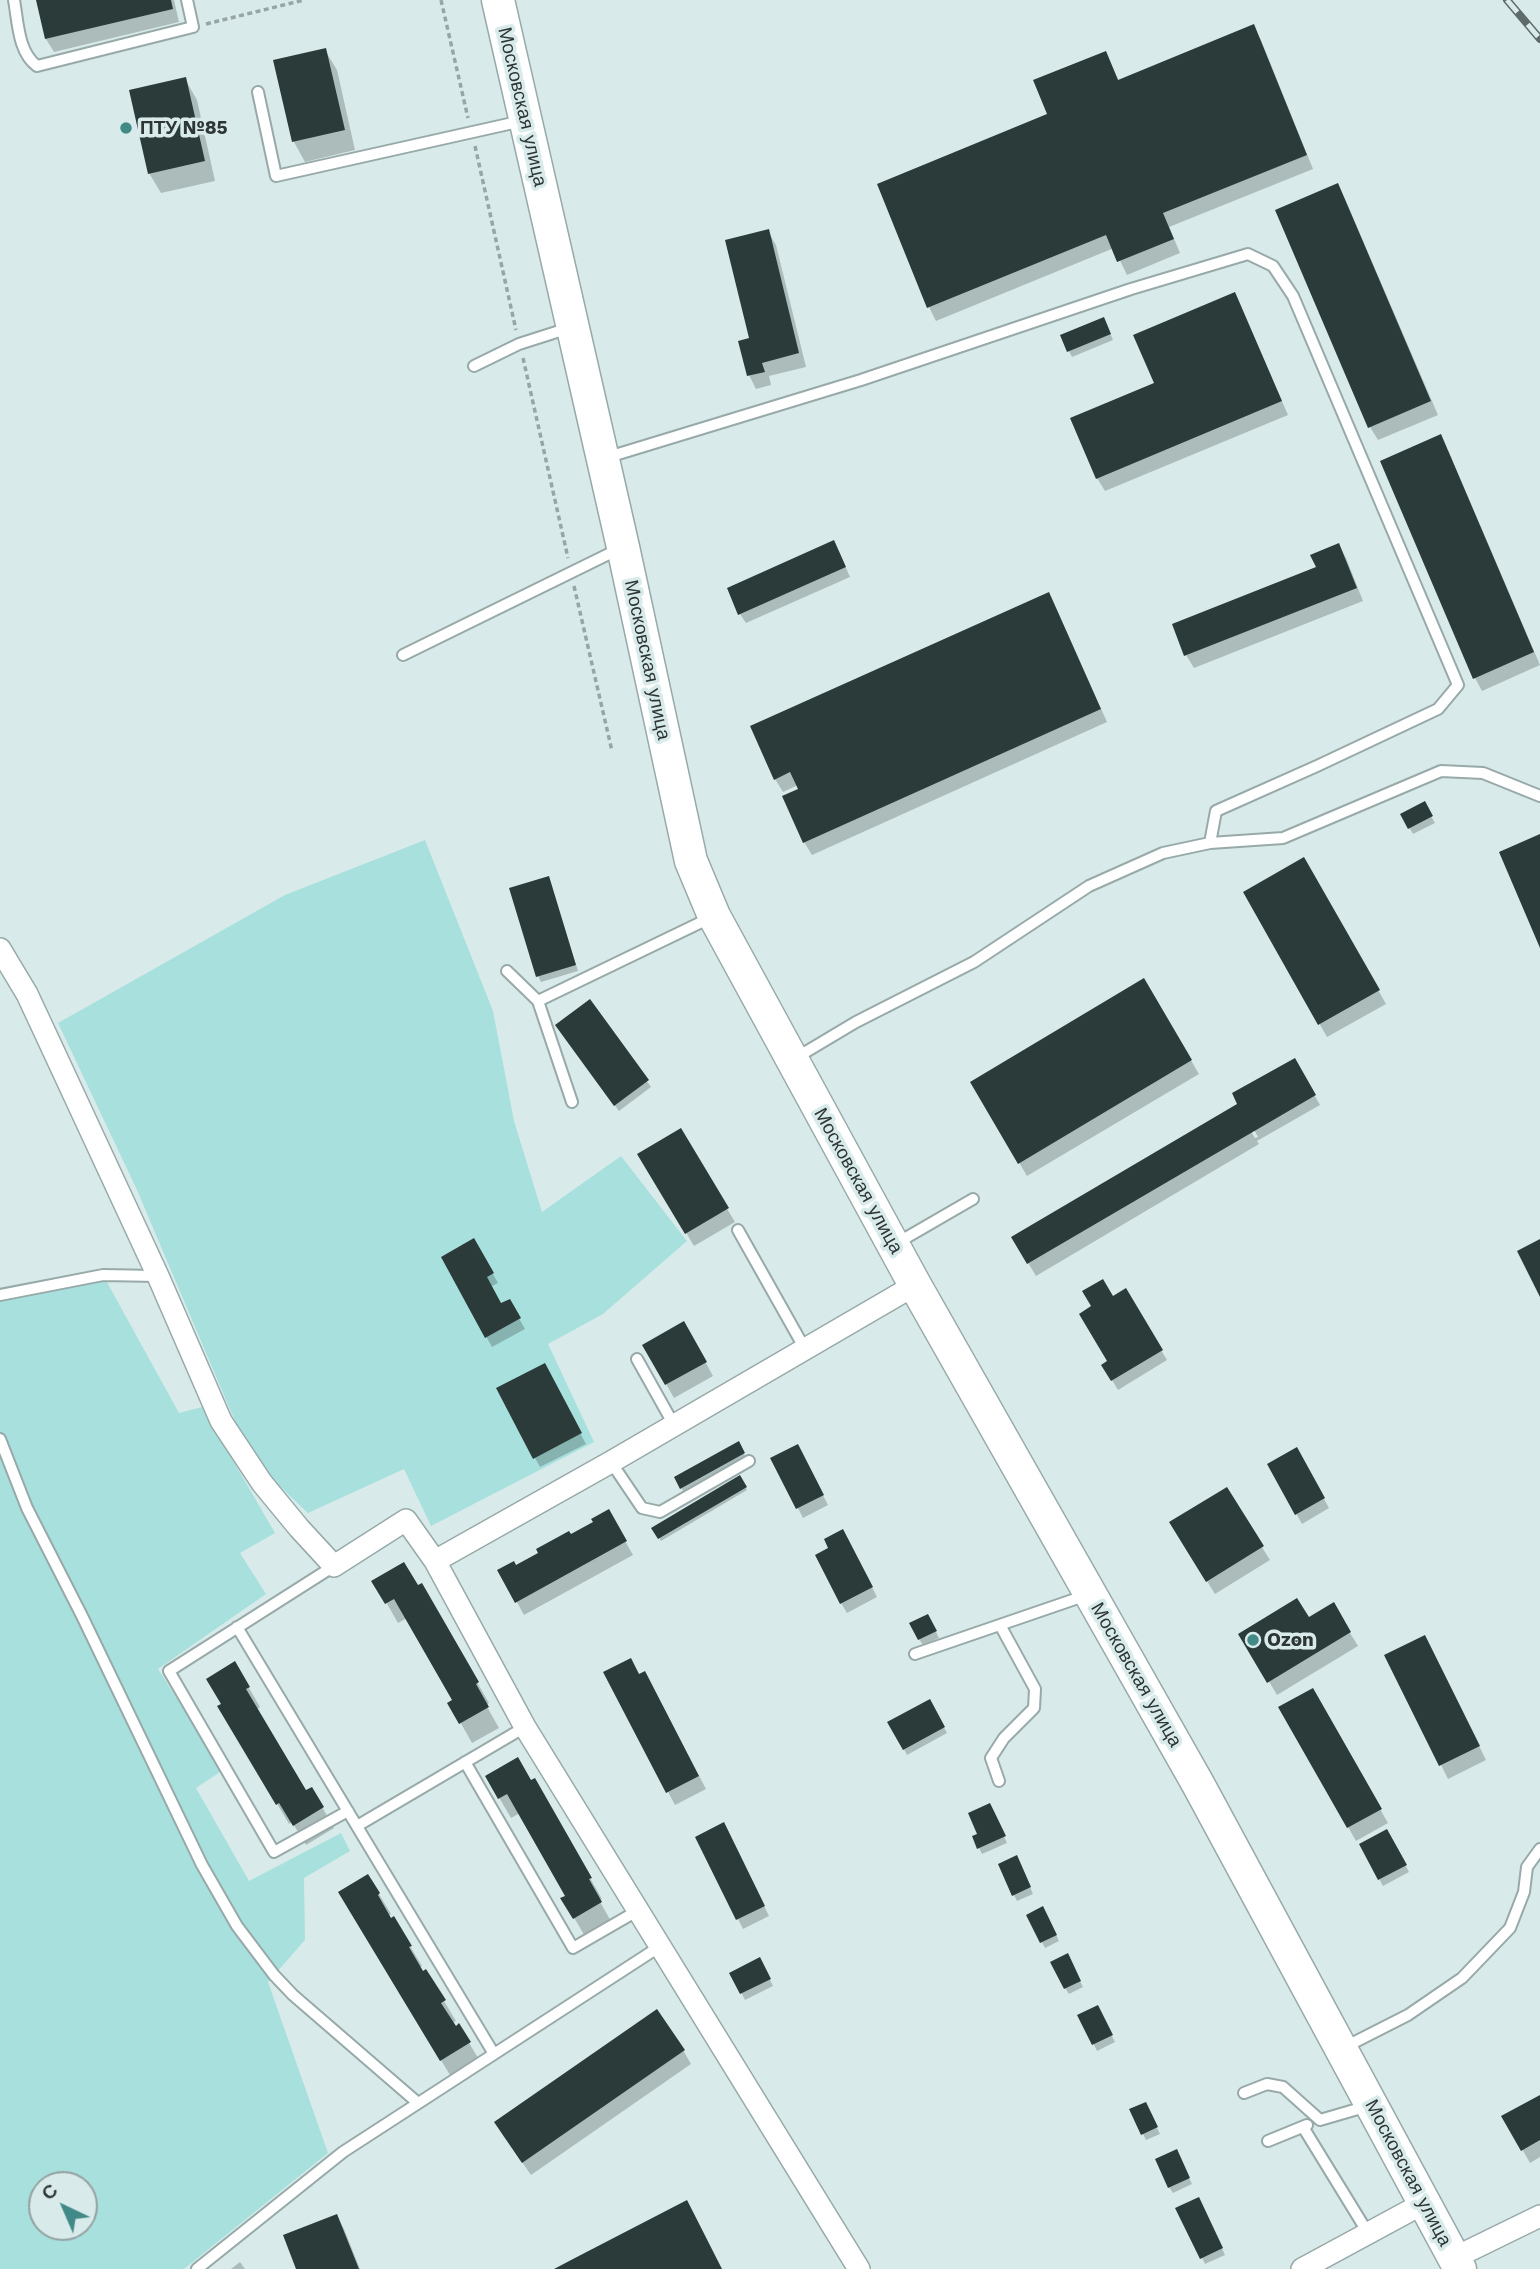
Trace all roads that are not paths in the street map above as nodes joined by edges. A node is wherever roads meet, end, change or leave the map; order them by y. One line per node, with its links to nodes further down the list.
1 (13, 0): 2 (lane)
2 (187, 0)
3 (498, 0): 5 (main road, Московская улица)
4 (258, 92): 5 (lane)
5 (525, 120): 6 (main road, Московская улица)
6 (573, 327): 7 (lane); 8 (main road, Московская улица)
7 (474, 366)
8 (603, 459): 9 (main road, Московская улица); 12 (lane)
9 (623, 547): 10 (lane); 13 (main road, Московская улица)
10 (403, 655)
11 (1540, 796): 12 (lane)
12 (1210, 842): 17 (lane)
13 (714, 916): 16 (lane); 17 (main road, Московская улица)
14 (0, 950): 22 (street)
15 (507, 971): 16 (lane)
16 (538, 1001): 18 (lane)
17 (792, 1061): 21 (main road, Московская улица)
18 (572, 1102)
19 (973, 1199): 21 (lane)
20 (738, 1230): 25 (lane)
21 (893, 1245): 23 (main road, Московская улица)
22 (158, 1276): 24 (lane); 32 (street)
23 (915, 1285): 25 (street); 33 (main road, Московская улица)
24 (0, 1295)
25 (805, 1349): 27 (street)
26 (636, 1359): 27 (lane)
27 (674, 1425): 30 (street)
28 (0, 1439): 48 (lane)
29 (749, 1461): 30 (lane)
30 (611, 1462): 31 (street)
31 (435, 1562): 32 (street); 37 (street)
32 (334, 1566): 35 (lane)
33 (1089, 1594): 34 (lane); 45 (main road, Московская улица)
34 (1000, 1625): 36 (lane); 39 (lane)
35 (237, 1627): 40 (lane); 40 (lane)
36 (915, 1654)
37 (525, 1727): 38 (lane); 43 (street)
38 (465, 1762): 41 (lane); 43 (lane)
39 (999, 1781)
40 (348, 1811): 41 (lane)
41 (357, 1826): 46 (lane)
42 (1540, 1849): 45 (lane)
43 (637, 1911): 44 (street)
44 (659, 1947): 46 (lane); 58 (street)
45 (1341, 2049): 49 (main road, Московская улица)
46 (494, 2054): 48 (lane)
47 (1244, 2093): 50 (lane)
48 (418, 2103): 57 (lane)
49 (1371, 2105): 50 (lane); 53 (main road, Московская улица)
50 (1320, 2120): 51 (lane)
51 (1303, 2127): 52 (lane); 55 (lane)
52 (1268, 2141)
53 (1424, 2203): 55 (street); 56 (main road, Московская улица)
54 (1540, 2216): 56 (street)
55 (1368, 2233): 59 (street)
56 (1457, 2264)
57 (205, 2266)
58 (859, 2269)
59 (1302, 2269)

